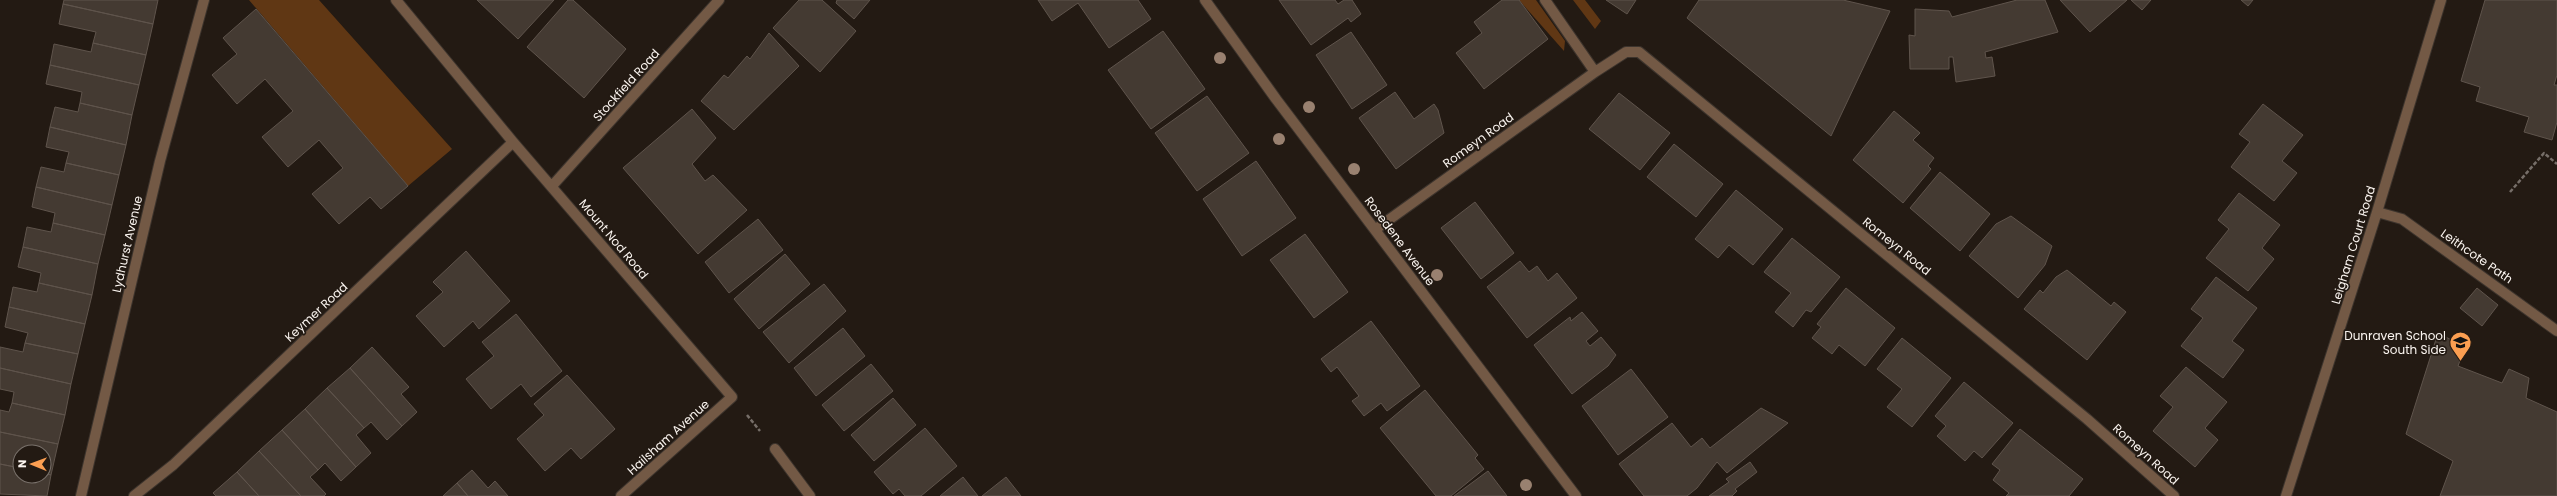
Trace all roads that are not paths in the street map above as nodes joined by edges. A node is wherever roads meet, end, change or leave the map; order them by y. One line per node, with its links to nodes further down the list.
1 (204, 0): 15 (street, Lydhurst Avenue)
2 (396, 0): 8 (street, Mount Nod Road)
3 (720, 0): 9 (street, Stockfield Road)
4 (1205, 0): 11 (street, Rosedene Avenue)
5 (1545, 0): 7 (street)
6 (2440, 0): 10 (street, Leigham Court Road)
7 (1595, 72): 11 (street, Romeyn Road); 20 (street, Romeyn Road)
8 (513, 142): 9 (street, Mount Nod Road); 16 (street, Keymer Road)
9 (552, 186): 13 (street, Mount Nod Road)
10 (2377, 212): 12 (street, Leithcote Path); 21 (street, Leigham Court Road)
11 (1376, 229): 19 (street, Rosedene Avenue)
12 (2557, 331)
13 (732, 397): 17 (street, Hailsham Avenue)
14 (775, 449): 18 (street)
15 (81, 496)
16 (134, 496)
17 (621, 496)
18 (810, 496)
19 (1576, 496)
20 (2174, 496)
21 (2286, 496)

